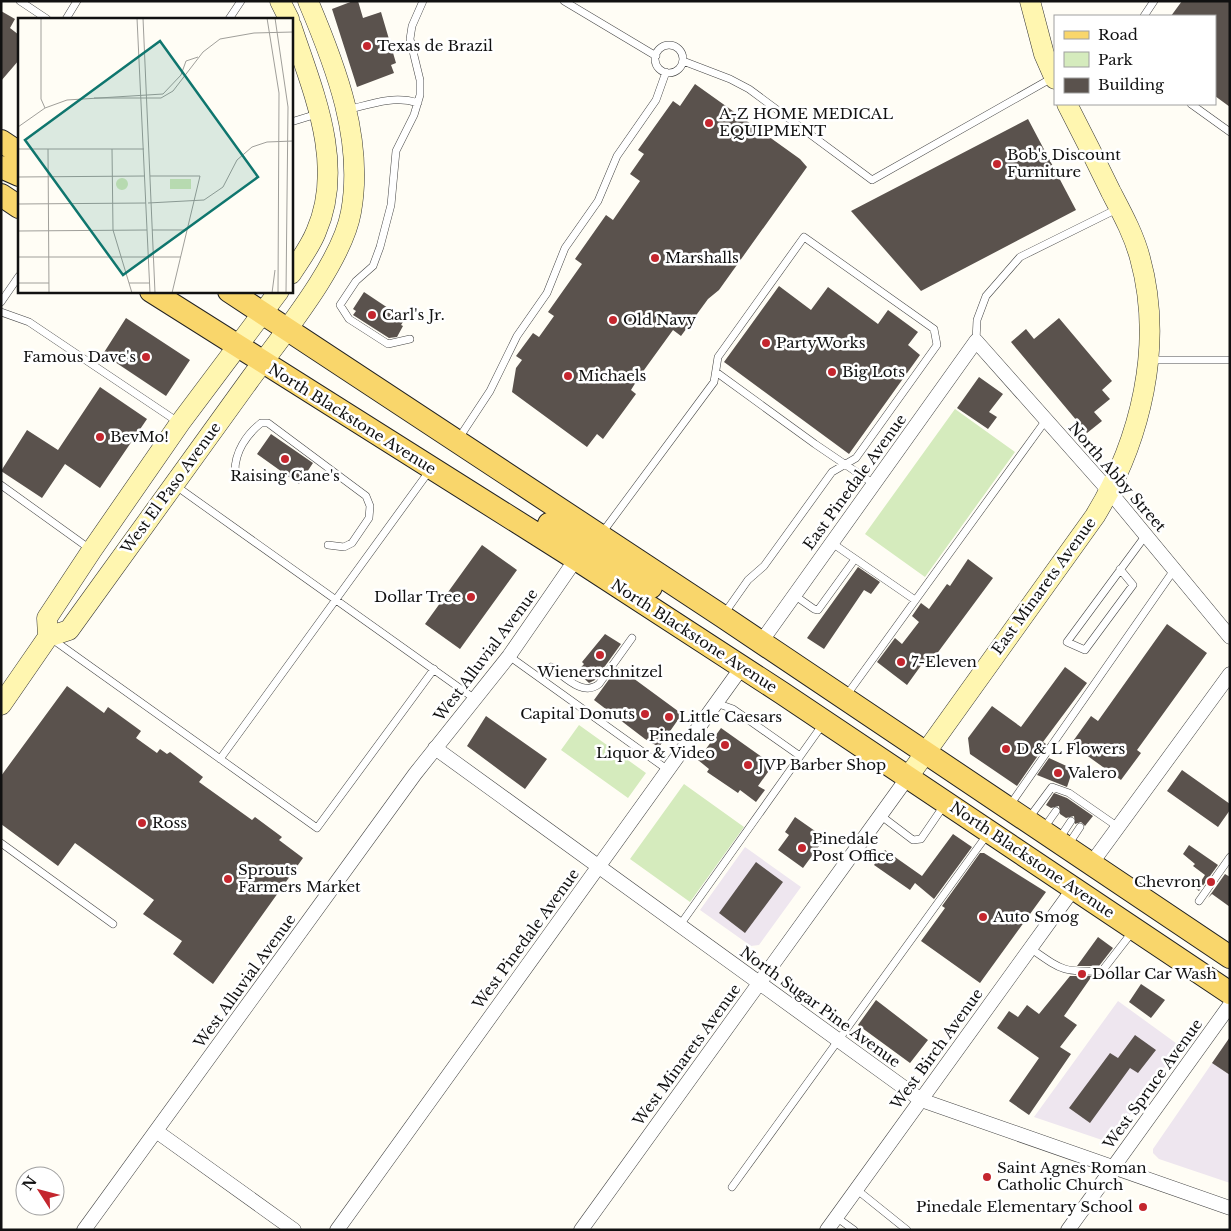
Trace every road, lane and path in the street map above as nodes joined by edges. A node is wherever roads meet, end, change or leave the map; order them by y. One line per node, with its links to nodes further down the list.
1 (20, 1): 11 (lane)
2 (77, 1): 12 (lane)
3 (241, 1): 13 (lane)
4 (280, 1): 14 (street)
5 (308, 1): 24 (street, West El Paso Avenue)
6 (423, 1): 21 (lane)
7 (564, 1): 17 (lane)
8 (1030, 1): 20 (street)
9 (1154, 1): 10 (lane)
10 (1145, 15)
11 (46, 18)
12 (67, 18)
13 (230, 18)
14 (288, 18)
15 (292, 25): 24 (street)
16 (292, 27): 25 (street)
17 (656, 56): 18 (lane); 19 (lane)
18 (683, 61): 19 (lane); 20 (lane)
19 (666, 72): 53 (lane)
20 (1054, 77)
21 (418, 103): 24 (lane); 44 (lane)
22 (1068, 105): 34 (street, East Minarets Avenue)
23 (1192, 105): 27 (lane)
24 (347, 110): 43 (street, West El Paso Avenue)
25 (318, 114): 26 (lane); 35 (street)
26 (292, 122)
27 (1230, 132)
28 (1, 142): 29 (main road)
29 (18, 152)
30 (1, 167): 31 (main road)
31 (18, 175)
32 (1, 195): 33 (main road)
33 (18, 206)
34 (1119, 208): 45 (lane); 47 (street, East Minarets Avenue)
35 (292, 272)
36 (18, 277): 40 (lane)
37 (153, 292): 46 (main road, North Blackstone Avenue)
38 (231, 292): 42 (main road, North Blackstone Avenue)
39 (278, 292): 42 (street, West El Paso Avenue)
40 (1, 302)
41 (1, 312): 52 (lane)
42 (263, 313): 43 (main road, North Blackstone Avenue); 46 (street, West El Paso Avenue)
43 (286, 329): 49 (street, West El Paso Avenue); 53 (main road, North Blackstone Avenue)
44 (410, 339)
45 (976, 340): 51 (street, North Abby Street); 57 (street, East Pinedale Avenue)
46 (237, 346): 49 (main road, North Blackstone Avenue); 52 (street, West El Paso Avenue)
47 (1147, 360): 48 (lane); 60 (street, East Minarets Avenue)
48 (1230, 360)
49 (263, 362): 55 (main road, North Blackstone Avenue); 59 (street, West El Paso Avenue)
50 (716, 372): 54 (lane); 54 (lane); 61 (lane)
51 (1046, 420): 60 (street, North Abby Street); 72 (lane)
52 (180, 423): 65 (street, West El Paso Avenue)
53 (458, 440): 61 (main road, North Blackstone Avenue)
54 (845, 465): 57 (lane); 73 (lane)
55 (431, 469): 61 (main road); 66 (main road, North Blackstone Avenue); 71 (lane)
56 (235, 471): 64 (lane)
57 (874, 484): 63 (street, East Pinedale Avenue)
58 (1, 485): 65 (lane)
59 (175, 485): 71 (lane); 75 (street, West El Paso Avenue)
60 (1110, 492): 62 (street, North Abby Street); 89 (street, East Minarets Avenue)
61 (600, 535): 73 (main road, North Blackstone Avenue)
62 (1146, 535): 68 (lane); 69 (street, North Abby Street)
63 (832, 543): 67 (lane); 70 (street, East Pinedale Avenue)
64 (328, 545)
65 (92, 550): 75 (street, West El Paso Avenue)
66 (576, 559): 73 (main road); 78 (street, West Alluvial Avenue); 80 (main road, North Blackstone Avenue)
67 (855, 559): 70 (lane); 72 (lane)
68 (1120, 569): 68 (lane)
69 (1174, 570): 74 (street, North Abby Street); 95 (lane)
70 (794, 595): 77 (street, East Pinedale Avenue)
71 (337, 599): 81 (lane); 91 (lane)
72 (915, 600): 83 (lane)
73 (722, 616): 77 (main road, North Blackstone Avenue)
74 (1228, 629)
75 (48, 637): 86 (street, West El Paso Avenue); 91 (lane)
76 (632, 638): 79 (lane)
77 (761, 642): 83 (main road, North Blackstone Avenue)
78 (509, 656): 84 (street, West Alluvial Avenue); 92 (lane)
79 (551, 667)
80 (742, 667): 85 (street, West Pinedale Avenue); 87 (main road, North Blackstone Avenue)
81 (434, 669): 84 (lane); 91 (lane)
82 (1230, 674): 100 (street)
83 (844, 698): 89 (main road, North Blackstone Avenue)
84 (475, 700): 88 (street, West Alluvial Avenue)
85 (716, 704): 90 (lane); 92 (street, West Pinedale Avenue)
86 (1, 705)
87 (824, 721): 90 (lane); 93 (main road, North Blackstone Avenue)
88 (435, 748): 106 (street, North Sugar Pine Avenue); 119 (street, West Alluvial Avenue)
89 (925, 752): 93 (street, East Minarets Avenue); 95 (main road, North Blackstone Avenue)
90 (800, 756): 110 (lane)
91 (220, 759)
92 (668, 770): 106 (street, West Pinedale Avenue)
93 (908, 777): 94 (main road, North Blackstone Avenue); 97 (street, West Minarets Avenue)
94 (946, 802): 97 (lane); 101 (main road, North Blackstone Avenue)
95 (1008, 807): 102 (main road, North Blackstone Avenue)
96 (1056, 811): 102 (lane)
97 (880, 815): 114 (street, West Minarets Avenue)
98 (1071, 821): 102 (lane)
99 (1080, 827): 102 (lane)
100 (1118, 828): 102 (lane); 105 (street)
101 (989, 831): 107 (main road, North Blackstone Avenue); 117 (lane)
102 (1048, 835): 105 (main road, North Blackstone Avenue)
103 (1, 843): 109 (lane)
104 (1230, 857): 108 (lane)
105 (1091, 864): 113 (main road, North Blackstone Avenue)
106 (599, 866): 110 (street, North Sugar Pine Avenue); 127 (street, West Pinedale Avenue)
107 (1074, 888): 111 (main road, North Blackstone Avenue); 112 (street, West Birch Avenue)
108 (1199, 900)
109 (113, 924)
110 (680, 925): 114 (street, North Sugar Pine Avenue)
111 (1134, 928): 112 (lane); 115 (main road, North Blackstone Avenue)
112 (1030, 948): 118 (street, West Birch Avenue)
113 (1230, 957)
114 (759, 983): 117 (street, North Sugar Pine Avenue); 128 (street, West Minarets Avenue)
115 (1230, 992)
116 (1230, 1005): 120 (street, West Spruce Avenue)
117 (838, 1040): 118 (street, North Sugar Pine Avenue); 121 (lane)
118 (921, 1100): 120 (street, North Sugar Pine Avenue); 122 (street, West Birch Avenue)
119 (156, 1131): 125 (street, West Alluvial Avenue); 126 (street)
120 (1113, 1167): 123 (street, North Sugar Pine Avenue); 132 (street, West Spruce Avenue)
121 (732, 1187)
122 (856, 1189): 124 (street, West Birch Avenue); 131 (lane)
123 (1230, 1208)
124 (836, 1217): 129 (street, West Birch Avenue); 130 (lane)
125 (84, 1230)
126 (294, 1230)
127 (337, 1230)
128 (581, 1230)
129 (827, 1230)
130 (854, 1230)
131 (907, 1230)
132 (1068, 1230)

